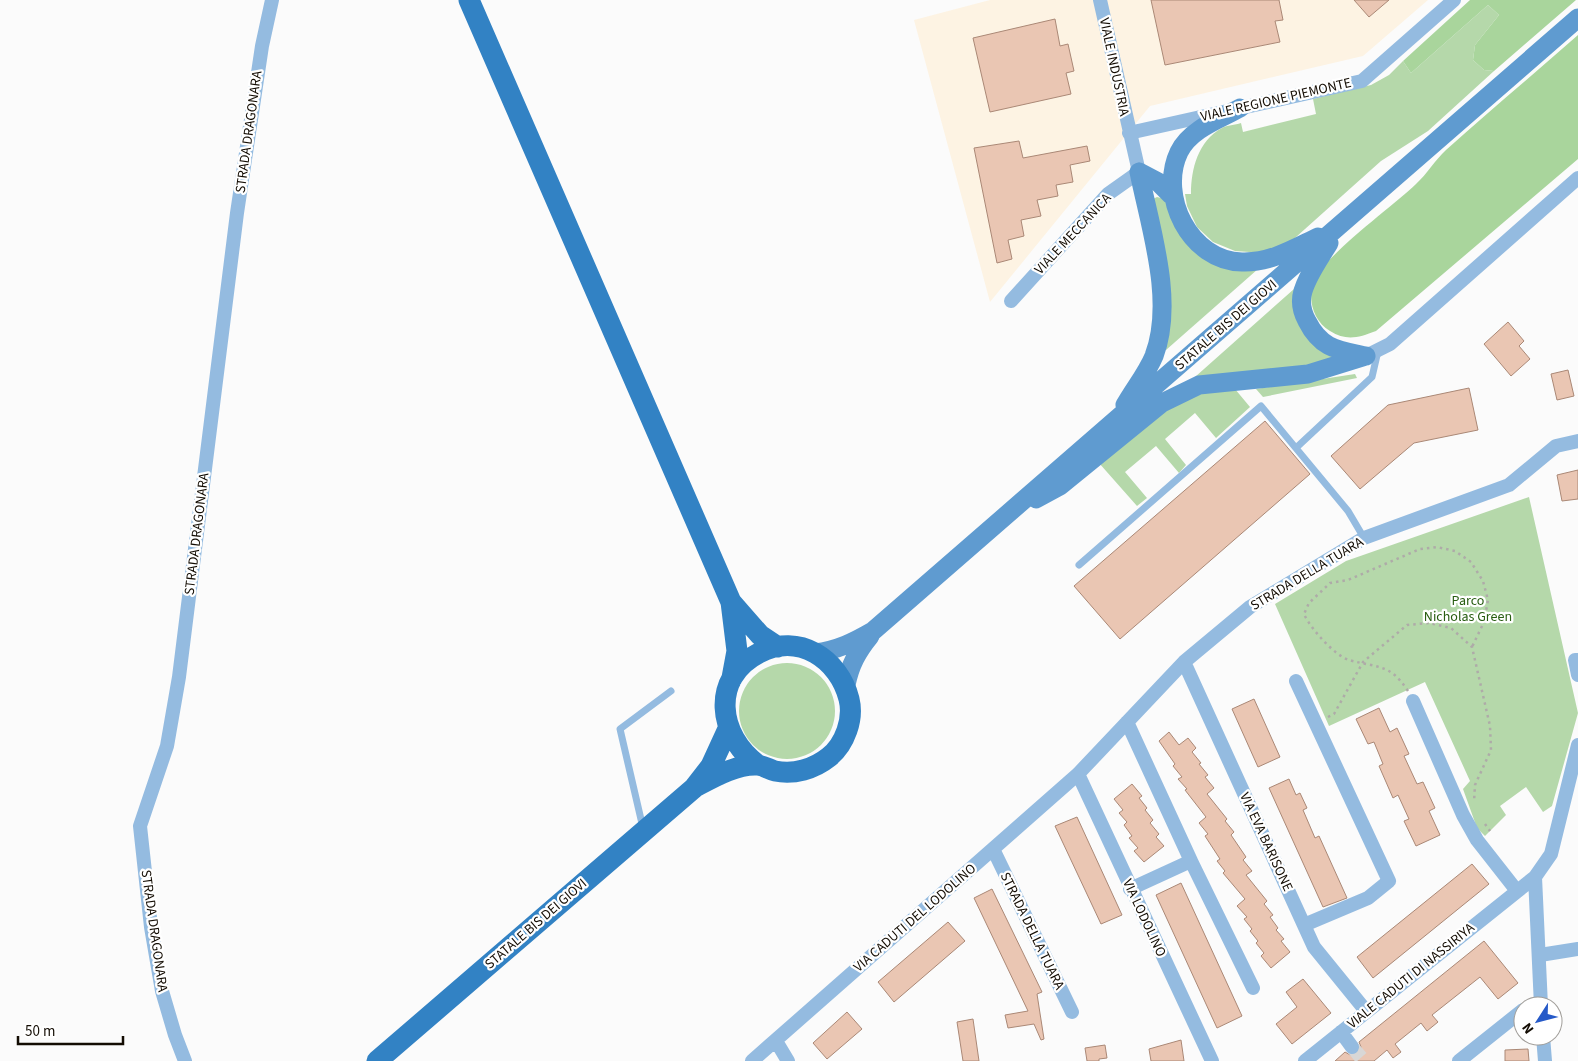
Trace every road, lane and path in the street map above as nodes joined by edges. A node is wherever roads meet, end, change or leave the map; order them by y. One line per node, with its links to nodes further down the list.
1 (272, 0): 62 (street, STRADA DRAGONARA)
2 (469, 0): 20 (main road)
3 (1100, 0): 7 (street, VIALE INDUSTRIA)
4 (1454, 0): 6 (street, VIALE REGIONE PIEMONTE)
5 (1578, 18): 11 (main road, STATALE BIS DEI GIOVI)
6 (1240, 108): 7 (street, VIALE REGIONE PIEMONTE); 10 (main road)
7 (1129, 133): 8 (street, VIALE INDUSTRIA)
8 (1138, 172): 10 (main road); 12 (street, VIALE MECCANICA); 14 (main road)
9 (1578, 178): 13 (street)
10 (1171, 194): 11 (main road)
11 (1339, 227): 13 (main road); 14 (main road, STATALE BIS DEI GIOVI)
12 (1011, 302)
13 (1372, 354): 16 (lane); 17 (main road)
14 (1117, 419): 17 (main road, STATALE BIS DEI GIOVI)
15 (1578, 441): 18 (street, STRADA DELLA TUARA)
16 (1297, 447): 18 (lane); 19 (lane)
17 (1008, 513): 21 (main road, STATALE BIS DEI GIOVI)
18 (1364, 538): 26 (street, STRADA DELLA TUARA)
19 (1079, 565)
20 (731, 602): 22 (main road); 30 (main road)
21 (873, 631): 24 (main road, STATALE BIS DEI GIOVI); 31 (main road, STATALE BIS DEI GIOVI)
22 (778, 647): 24 (main road, STATALE BIS DEI GIOVI); 30 (main road, STATALE BIS DEI GIOVI)
23 (1472, 647): 27 (path); 27 (path); 41 (path)
24 (815, 652): 31 (main road, STATALE BIS DEI GIOVI)
25 (1578, 660): 28 (street)
26 (1184, 662): 35 (street, STRADA DELLA TUARA); 50 (street, VIA EVA BARISONE)
27 (1363, 662): 33 (path); 34 (path)
28 (1578, 675)
29 (1296, 681): 50 (street)
30 (731, 682): 36 (main road, STATALE BIS DEI GIOVI)
31 (846, 685): 38 (main road, STATALE BIS DEI GIOVI)
32 (671, 691): 43 (lane)
33 (1413, 701): 49 (street)
34 (1326, 719)
35 (1127, 722): 39 (street, STRADA DELLA TUARA); 46 (street)
36 (728, 729): 38 (main road, STATALE BIS DEI GIOVI); 40 (main road, STATALE BIS DEI GIOVI)
37 (1578, 745): 47 (street)
38 (758, 765): 40 (main road, STATALE BIS DEI GIOVI)
39 (1078, 774): 45 (street, VIA CADUTI DEL LODOLINO); 48 (street, VIA LODOLINO)
40 (694, 788): 43 (main road, STATALE BIS DEI GIOVI)
41 (1476, 808)
42 (1484, 823): 44 (path)
43 (644, 831): 63 (main road, STATALE BIS DEI GIOVI)
44 (1490, 831)
45 (993, 849): 56 (street, STRADA DELLA TUARA); 59 (street, VIA CADUTI DEL LODOLINO)
46 (1191, 861): 48 (street); 53 (street)
47 (1535, 877): 49 (street, VIALE CADUTI DI NASSIRIYA); 52 (street)
48 (1130, 889): 66 (street, VIA LODOLINO)
49 (1516, 891): 55 (street, VIALE CADUTI DI NASSIRIYA)
50 (1304, 925): 55 (street, VIA EVA BARISONE)
51 (1578, 949): 52 (street)
52 (1540, 955): 54 (street)
53 (1253, 988)
54 (1541, 996)
55 (1366, 1011): 58 (street, VIALE CADUTI DI NASSIRIYA)
56 (1072, 1012)
57 (1513, 1018): 68 (street)
58 (1341, 1032): 61 (street); 67 (street, VIALE CADUTI DI NASSIRIYA)
59 (776, 1041): 64 (street, VIA CADUTI DEL LODOLINO); 65 (street)
60 (1543, 1046): 69 (street)
61 (1352, 1047)
62 (185, 1061)
63 (378, 1061)
64 (752, 1061)
65 (788, 1061)
66 (1212, 1061)
67 (1305, 1061)
68 (1459, 1061)
69 (1544, 1061)

